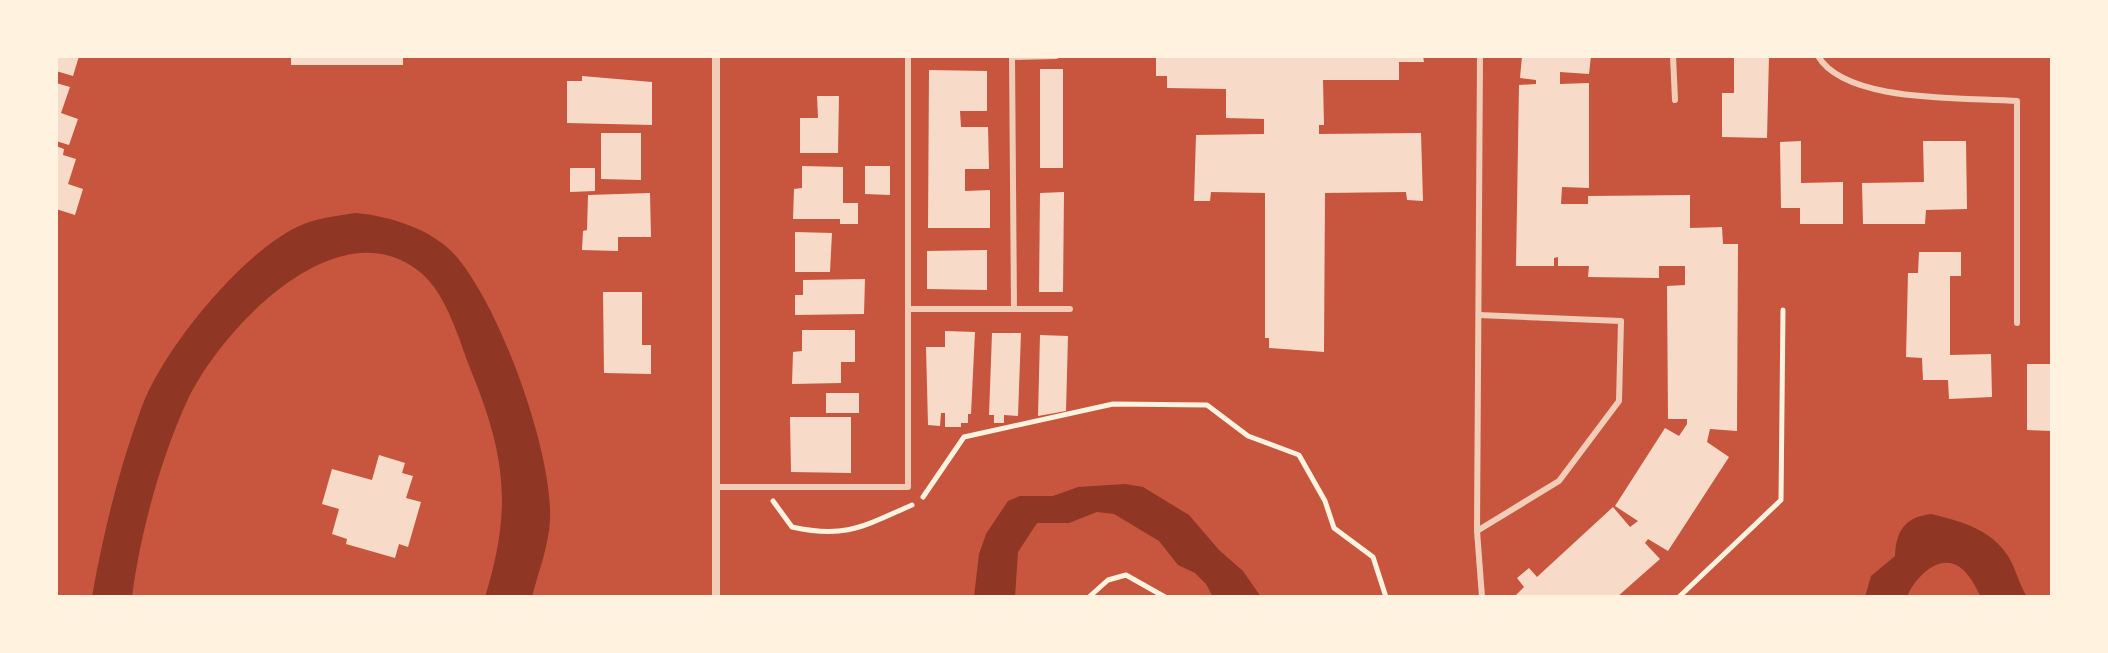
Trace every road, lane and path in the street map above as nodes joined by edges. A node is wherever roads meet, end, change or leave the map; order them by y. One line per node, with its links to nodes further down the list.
1 (716, 56): 15 (street)
2 (908, 56): 9 (lane)
3 (1012, 56): 4 (lane); 10 (lane)
4 (1056, 56)
5 (1480, 56): 13 (lane)
6 (1673, 56): 8 (lane)
7 (1818, 56): 14 (lane)
8 (1675, 100)
9 (908, 309): 10 (lane); 16 (lane)
10 (1014, 309): 11 (lane)
11 (1070, 309)
12 (1783, 310): 23 (path)
13 (1479, 315): 17 (lane); 17 (lane)
14 (2017, 323)
15 (716, 487): 16 (lane); 18 (street)
16 (763, 487): 21 (path)
17 (1477, 531): 22 (lane)
18 (716, 597)
19 (1089, 597): 20 (path)
20 (1165, 597)
21 (1386, 597)
22 (1482, 597)
23 (1679, 597)

